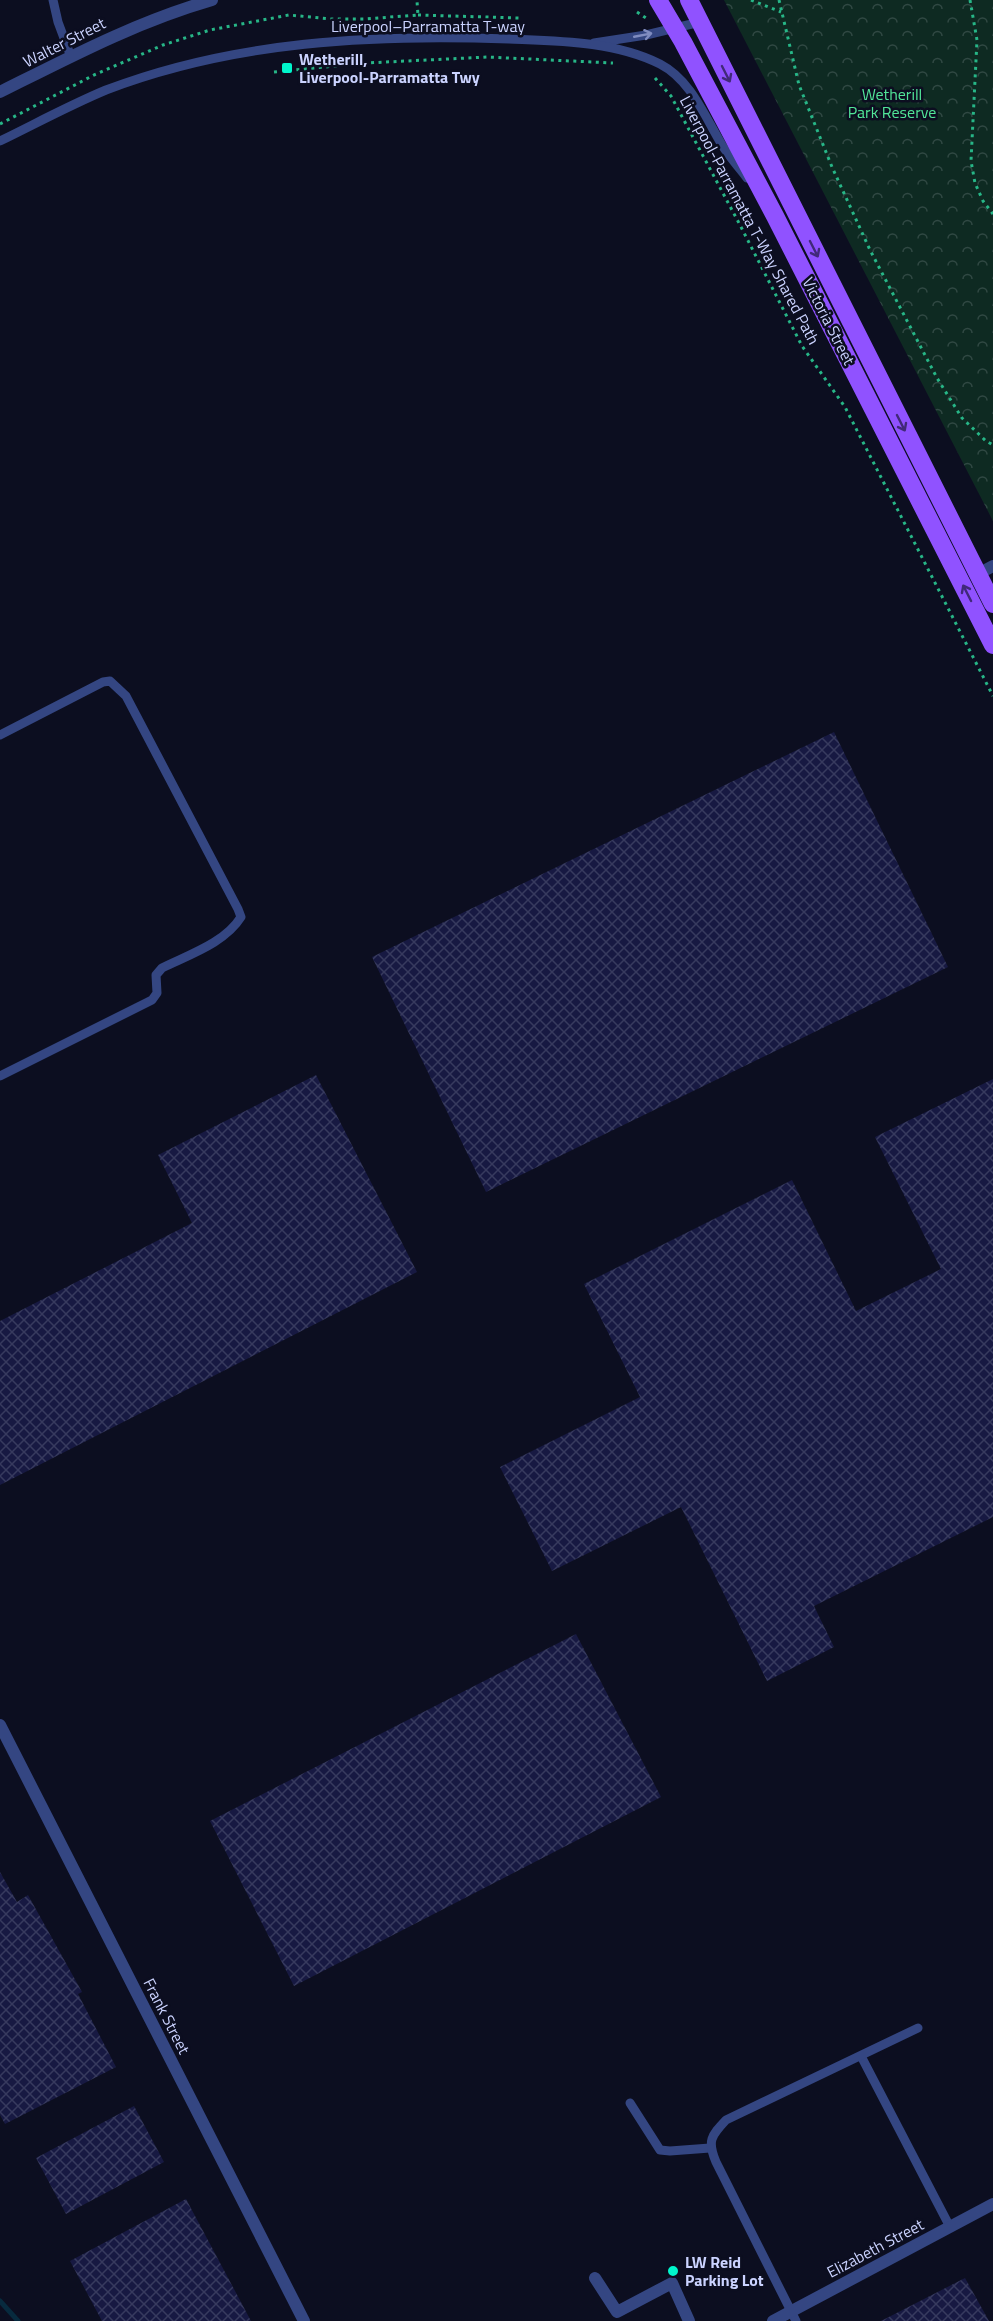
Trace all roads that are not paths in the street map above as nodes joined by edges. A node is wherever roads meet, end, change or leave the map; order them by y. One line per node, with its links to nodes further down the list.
1 (53, 0): 8 (lane)
2 (212, 0): 8 (street, Walter Street)
3 (658, 0): 6 (main road, Victoria Street)
4 (689, 0): 5 (main road, Victoria Street)
5 (700, 22): 6 (lane, Liverpool–Parramatta T-way); 12 (main road, Victoria Street, one-way to 12)
6 (674, 28): 7 (lane, Liverpool–Parramatta T-way, one-way to 6); 11 (main road, Victoria Street)
7 (586, 44): 10 (lane, Liverpool–Parramatta T-way); 11 (lane, Liverpool–Parramatta T-way)
8 (71, 57): 9 (street, Walter Street)
9 (0, 92)
10 (0, 141)
11 (776, 216): 14 (main road, Victoria Street, one-way to 11)
12 (985, 570): 13 (main road, Victoria Street)
13 (993, 604)
14 (993, 645)
15 (0, 735): 16 (lane)
16 (0, 1077)
17 (2, 1732): 26 (street, Frank Street)
18 (918, 2028): 19 (lane)
19 (861, 2056): 21 (lane); 23 (lane)
20 (630, 2103): 21 (lane)
21 (710, 2148): 25 (lane)
22 (993, 2204): 23 (street, Elizabeth Street)
23 (950, 2227): 25 (street, Elizabeth Street)
24 (595, 2278): 27 (street)
25 (794, 2316): 28 (street, Elizabeth Street)
26 (304, 2321)
27 (689, 2321)
28 (773, 2321)

